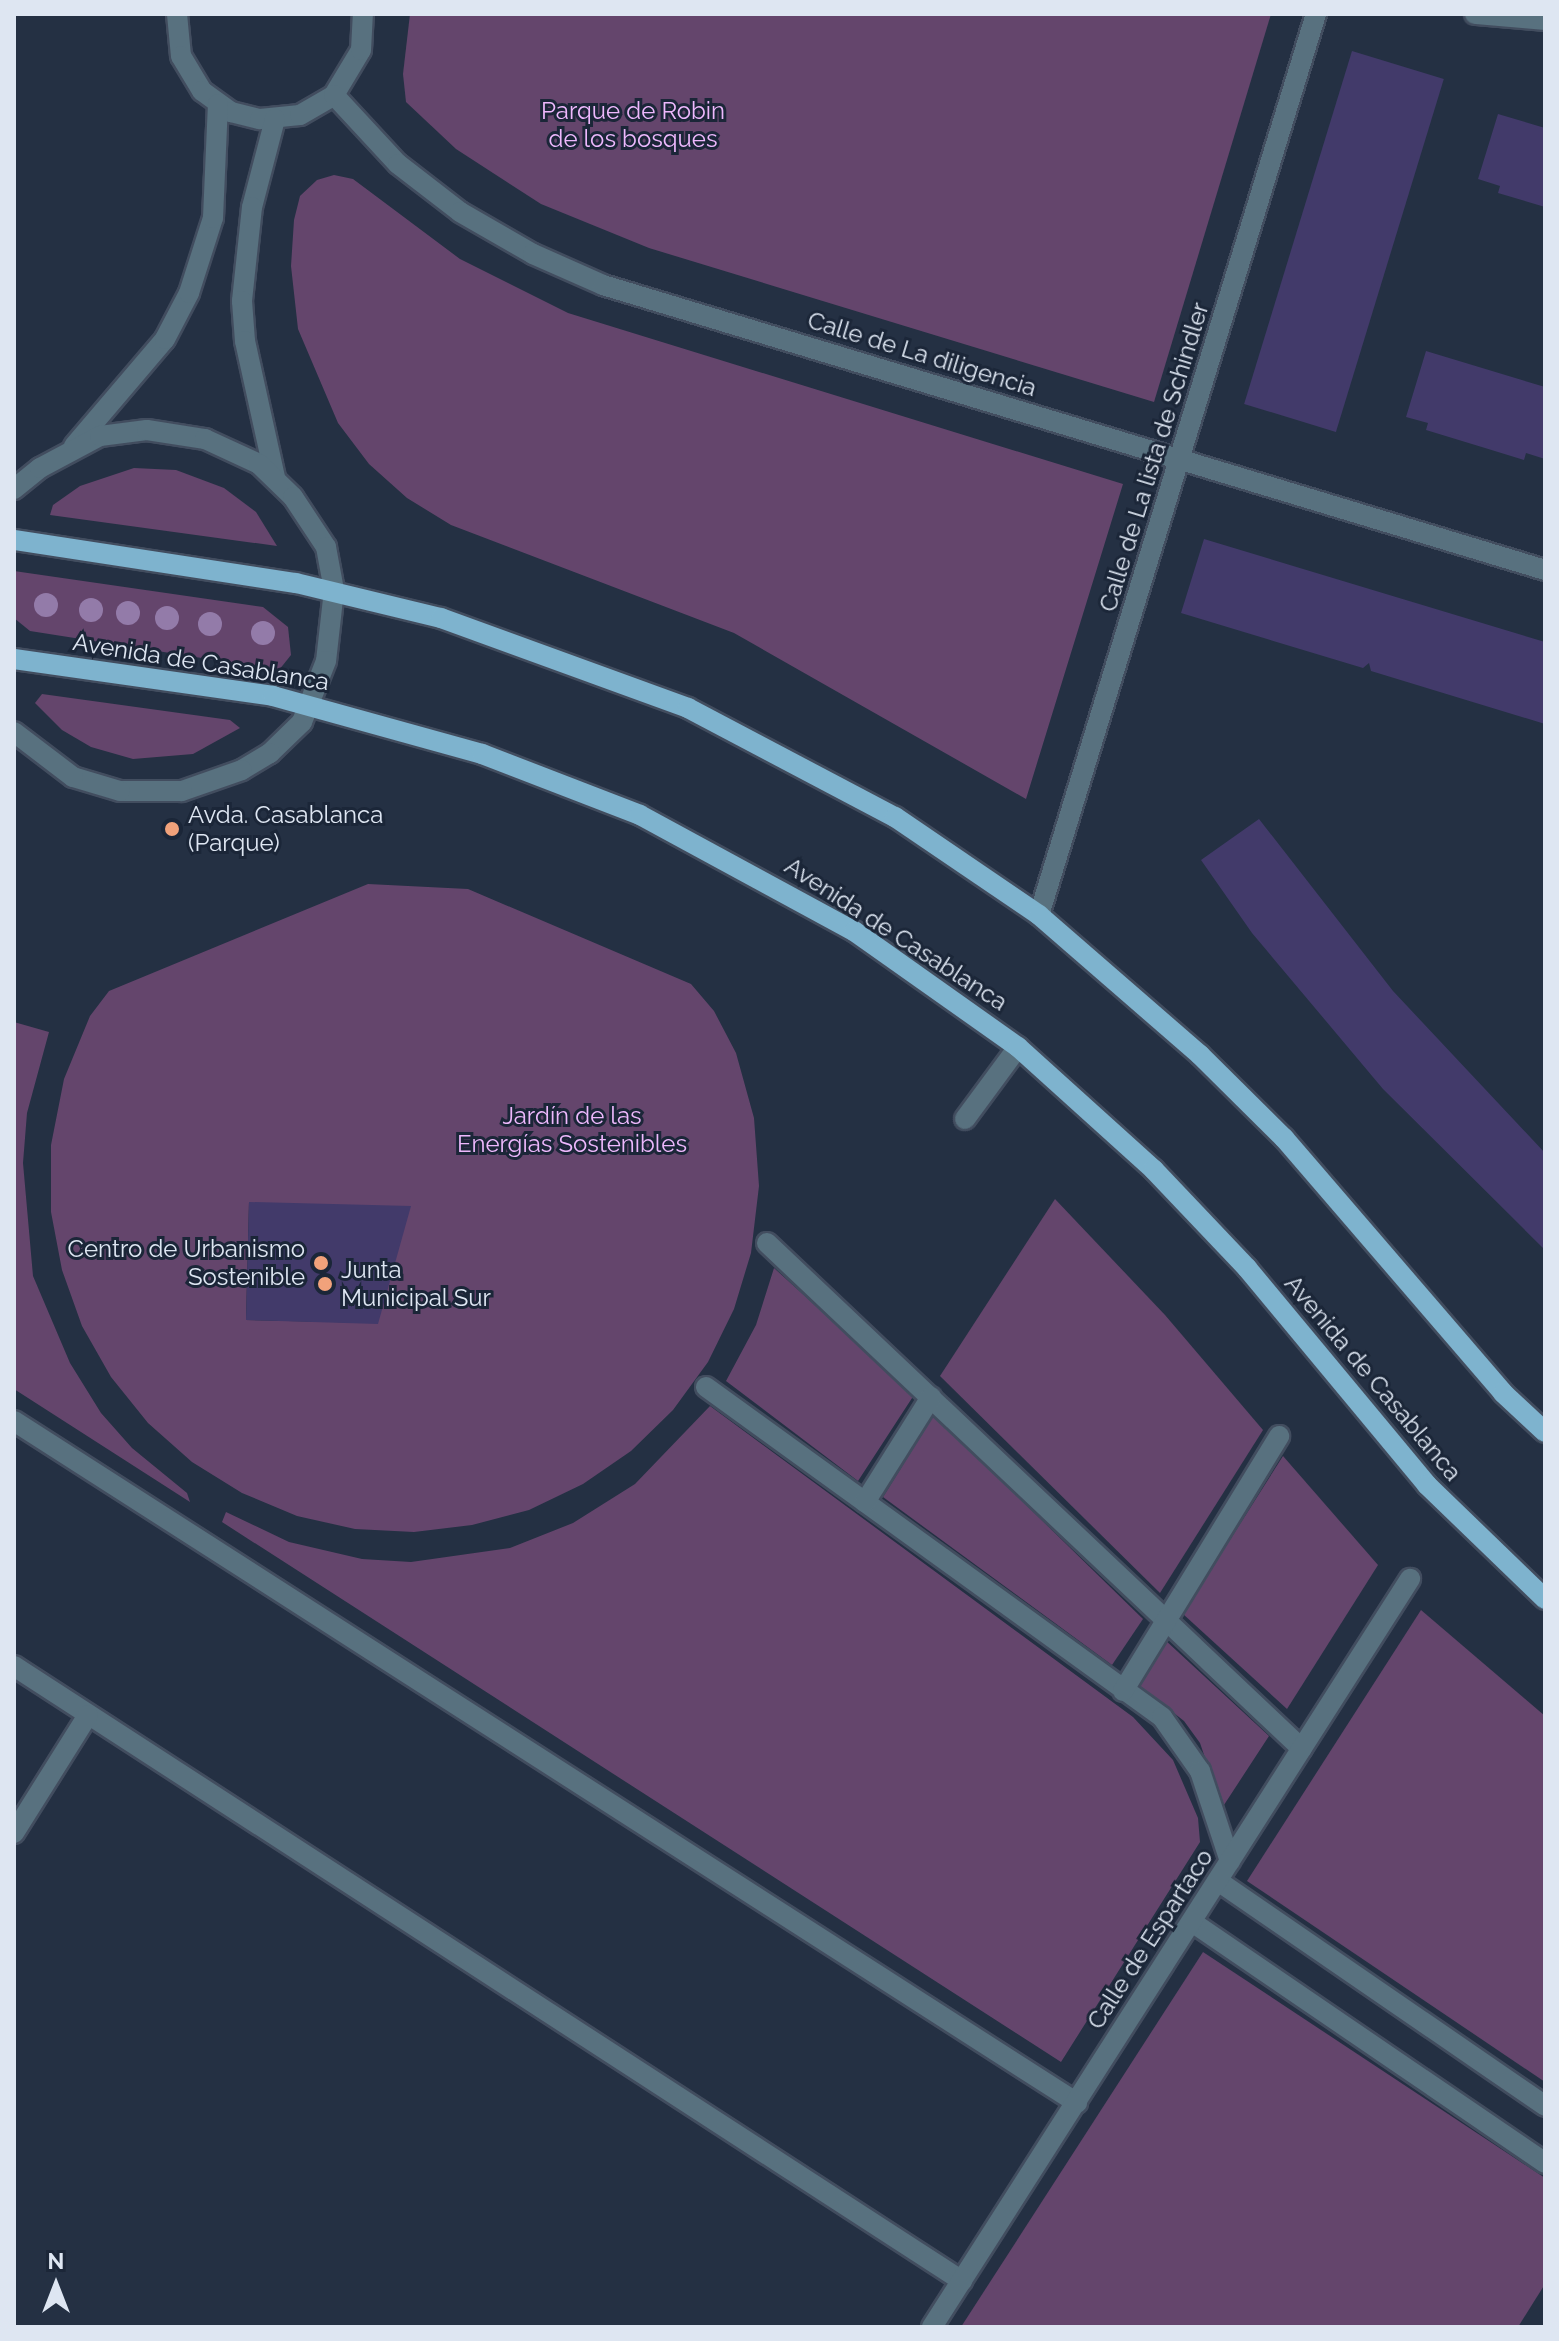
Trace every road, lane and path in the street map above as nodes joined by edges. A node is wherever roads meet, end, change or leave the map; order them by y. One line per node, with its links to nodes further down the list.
1 (177, 14): 7 (street)
2 (363, 14): 6 (street)
3 (1316, 14): 10 (street, Calle de La lista de Schindler)
4 (1475, 14): 5 (street)
5 (1545, 20)
6 (334, 95): 8 (street); 10 (street, Calle de La diligencia)
7 (218, 104): 8 (street); 9 (street)
8 (275, 119): 11 (street)
9 (72, 449): 11 (street); 12 (street)
10 (1181, 460): 14 (street, Calle de La diligencia); 19 (street, Calle de La lista de Schindler)
11 (275, 478): 15 (street)
12 (14, 489)
13 (14, 540): 15 (main road)
14 (1545, 570)
15 (334, 590): 17 (street); 19 (main road)
16 (14, 659): 17 (main road, Avenida de Casablanca)
17 (311, 704): 18 (street); 20 (main road, Avenida de Casablanca)
18 (14, 732)
19 (1039, 915): 26 (main road)
20 (1018, 1047): 21 (street); 30 (main road, Avenida de Casablanca)
21 (965, 1119)
22 (767, 1243): 24 (street)
23 (706, 1387): 28 (street)
24 (931, 1397): 28 (street); 31 (street)
25 (14, 1421): 40 (street)
26 (1545, 1432)
27 (1279, 1436): 31 (street)
28 (865, 1502): 33 (street)
29 (1410, 1579): 35 (street, Calle de Espartaco)
30 (1545, 1599)
31 (1165, 1620): 33 (street); 35 (street)
32 (14, 1666): 34 (street)
33 (1123, 1691): 37 (street)
34 (88, 1715): 36 (street); 43 (street)
35 (1302, 1749): 37 (street, Calle de Espartaco)
36 (14, 1833)
37 (1230, 1861): 38 (street, Calle de Espartaco)
38 (1218, 1881): 39 (street, Calle de Espartaco); 41 (street)
39 (1192, 1922): 40 (street, Calle de Espartaco); 42 (street)
40 (1077, 2103): 43 (street, Calle de Espartaco)
41 (1545, 2106)
42 (1545, 2163)
43 (962, 2281): 44 (street, Calle de Espartaco)
44 (932, 2327)

